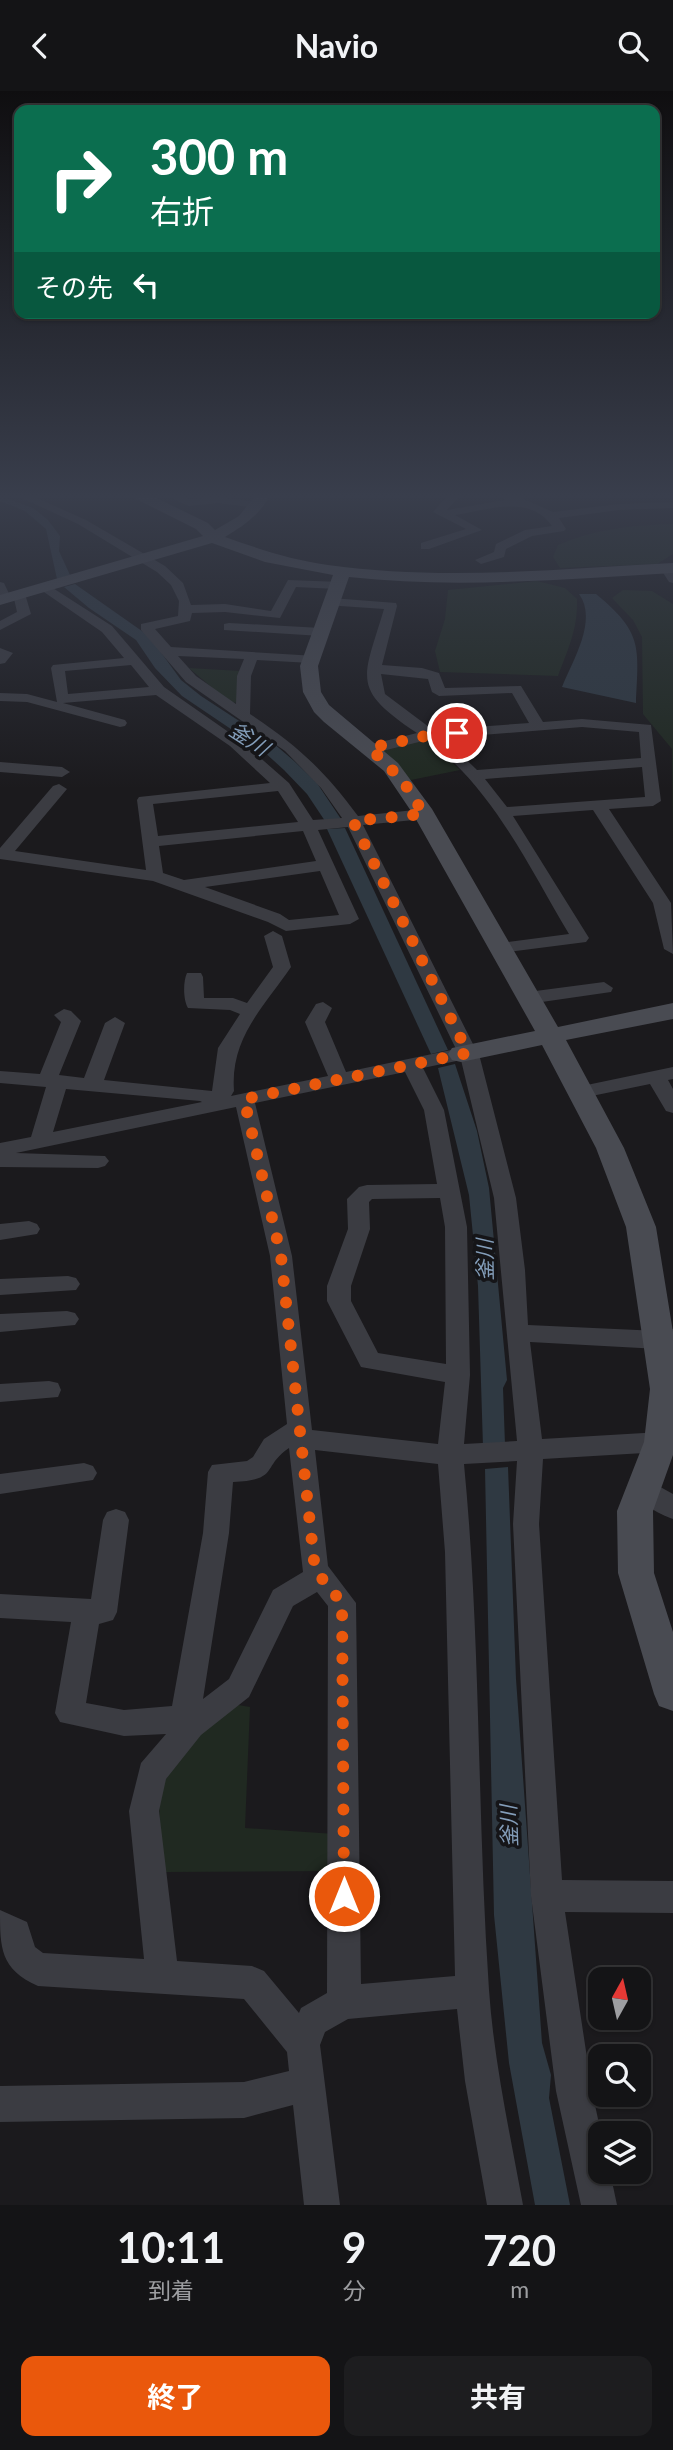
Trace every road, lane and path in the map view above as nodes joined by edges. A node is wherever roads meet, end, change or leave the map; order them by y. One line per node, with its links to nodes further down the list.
1 (56, 592): 16 (street)
2 (181, 592): 7 (street)
3 (287, 592): 7 (street)
4 (335, 592): 10 (street)
5 (352, 592): 17 (street)
6 (5, 595): 8 (street)
7 (185, 609): 11 (street)
8 (0, 626)
9 (229, 627): 10 (street)
10 (321, 632): 14 (street)
11 (167, 651): 13 (street); 20 (street)
12 (0, 652): 15 (street)
13 (252, 656): 14 (street); 20 (street)
14 (311, 659): 24 (street)
15 (0, 660)
16 (134, 661): 18 (street); 18 (street)
17 (374, 669): 22 (street); 23 (street)
18 (159, 691): 29 (street)
19 (0, 697): 21 (street)
20 (243, 715): 34 (street)
21 (120, 723)
22 (539, 727): 23 (street); 25 (street)
23 (430, 735): 24 (street); 28 (street)
24 (370, 748): 33 (street)
25 (649, 762): 28 (street); 31 (street)
26 (0, 767): 27 (street)
27 (62, 772)
28 (475, 775): 32 (street)
29 (283, 786): 35 (street); 36 (street)
30 (59, 789): 37 (street)
31 (598, 805): 32 (street); 43 (street)
32 (503, 812): 42 (street)
33 (424, 814): 34 (street); 42 (street)
34 (350, 821): 35 (street); 53 (street)
35 (311, 825): 36 (street); 38 (street)
36 (150, 842): 39 (street)
37 (2, 854): 39 (street)
38 (326, 866): 40 (street); 40 (street)
39 (155, 876): 40 (street)
40 (183, 885)
41 (273, 936): 49 (street)
42 (501, 949): 46 (street)
43 (673, 949)
44 (194, 977): 49 (street)
45 (604, 988): 46 (street)
46 (528, 998): 52 (street)
47 (323, 1008): 57 (street)
48 (673, 1011): 52 (street)
49 (251, 1012): 62 (street)
50 (64, 1015): 58 (street)
51 (115, 1023): 59 (street)
52 (548, 1035): 53 (street); 60 (street)
53 (465, 1053): 54 (street); 75 (street)
54 (413, 1064): 57 (street); 68 (street)
55 (665, 1075): 60 (street); 63 (street)
56 (0, 1077): 58 (street)
57 (339, 1079): 61 (street)
58 (52, 1081): 59 (street); 64 (street)
59 (92, 1086): 62 (street)
60 (582, 1092): 76 (street)
61 (244, 1099): 62 (street); 80 (street)
62 (217, 1101): 64 (street)
63 (673, 1107)
64 (40, 1142): 65 (street)
65 (0, 1150)
66 (0, 1160): 67 (street)
67 (98, 1161)
68 (449, 1191): 77 (street); 77 (street)
69 (29, 1229): 70 (street)
70 (0, 1232)
71 (68, 1285): 72 (street)
72 (0, 1287)
73 (67, 1319): 74 (street)
74 (0, 1323)
75 (517, 1333): 76 (street); 82 (street)
76 (666, 1339): 81 (street)
77 (458, 1375): 83 (street)
78 (49, 1390): 79 (street)
79 (0, 1393)
80 (299, 1434): 83 (street); 88 (street); 92 (street)
81 (661, 1442): 82 (street); 86 (street)
82 (531, 1451): 83 (street); 93 (street)
83 (450, 1455): 97 (street)
84 (84, 1473): 85 (street)
85 (0, 1484)
86 (663, 1499): 91 (street)
87 (116, 1520): 90 (street)
88 (320, 1576): 92 (street); 98 (street)
89 (0, 1606): 90 (street)
90 (87, 1611): 92 (street)
91 (673, 1694)
92 (188, 1723): 96 (street)
93 (547, 1896): 94 (street); 104 (street)
94 (673, 1897)
95 (0, 1926): 96 (street)
96 (162, 1977): 99 (street)
97 (472, 1991): 98 (street); 103 (street)
98 (344, 2003): 99 (street)
99 (303, 2045): 100 (street)
100 (307, 2084): 101 (street); 102 (street)
101 (0, 2104)
102 (322, 2205)
103 (505, 2205)
104 (599, 2205)

